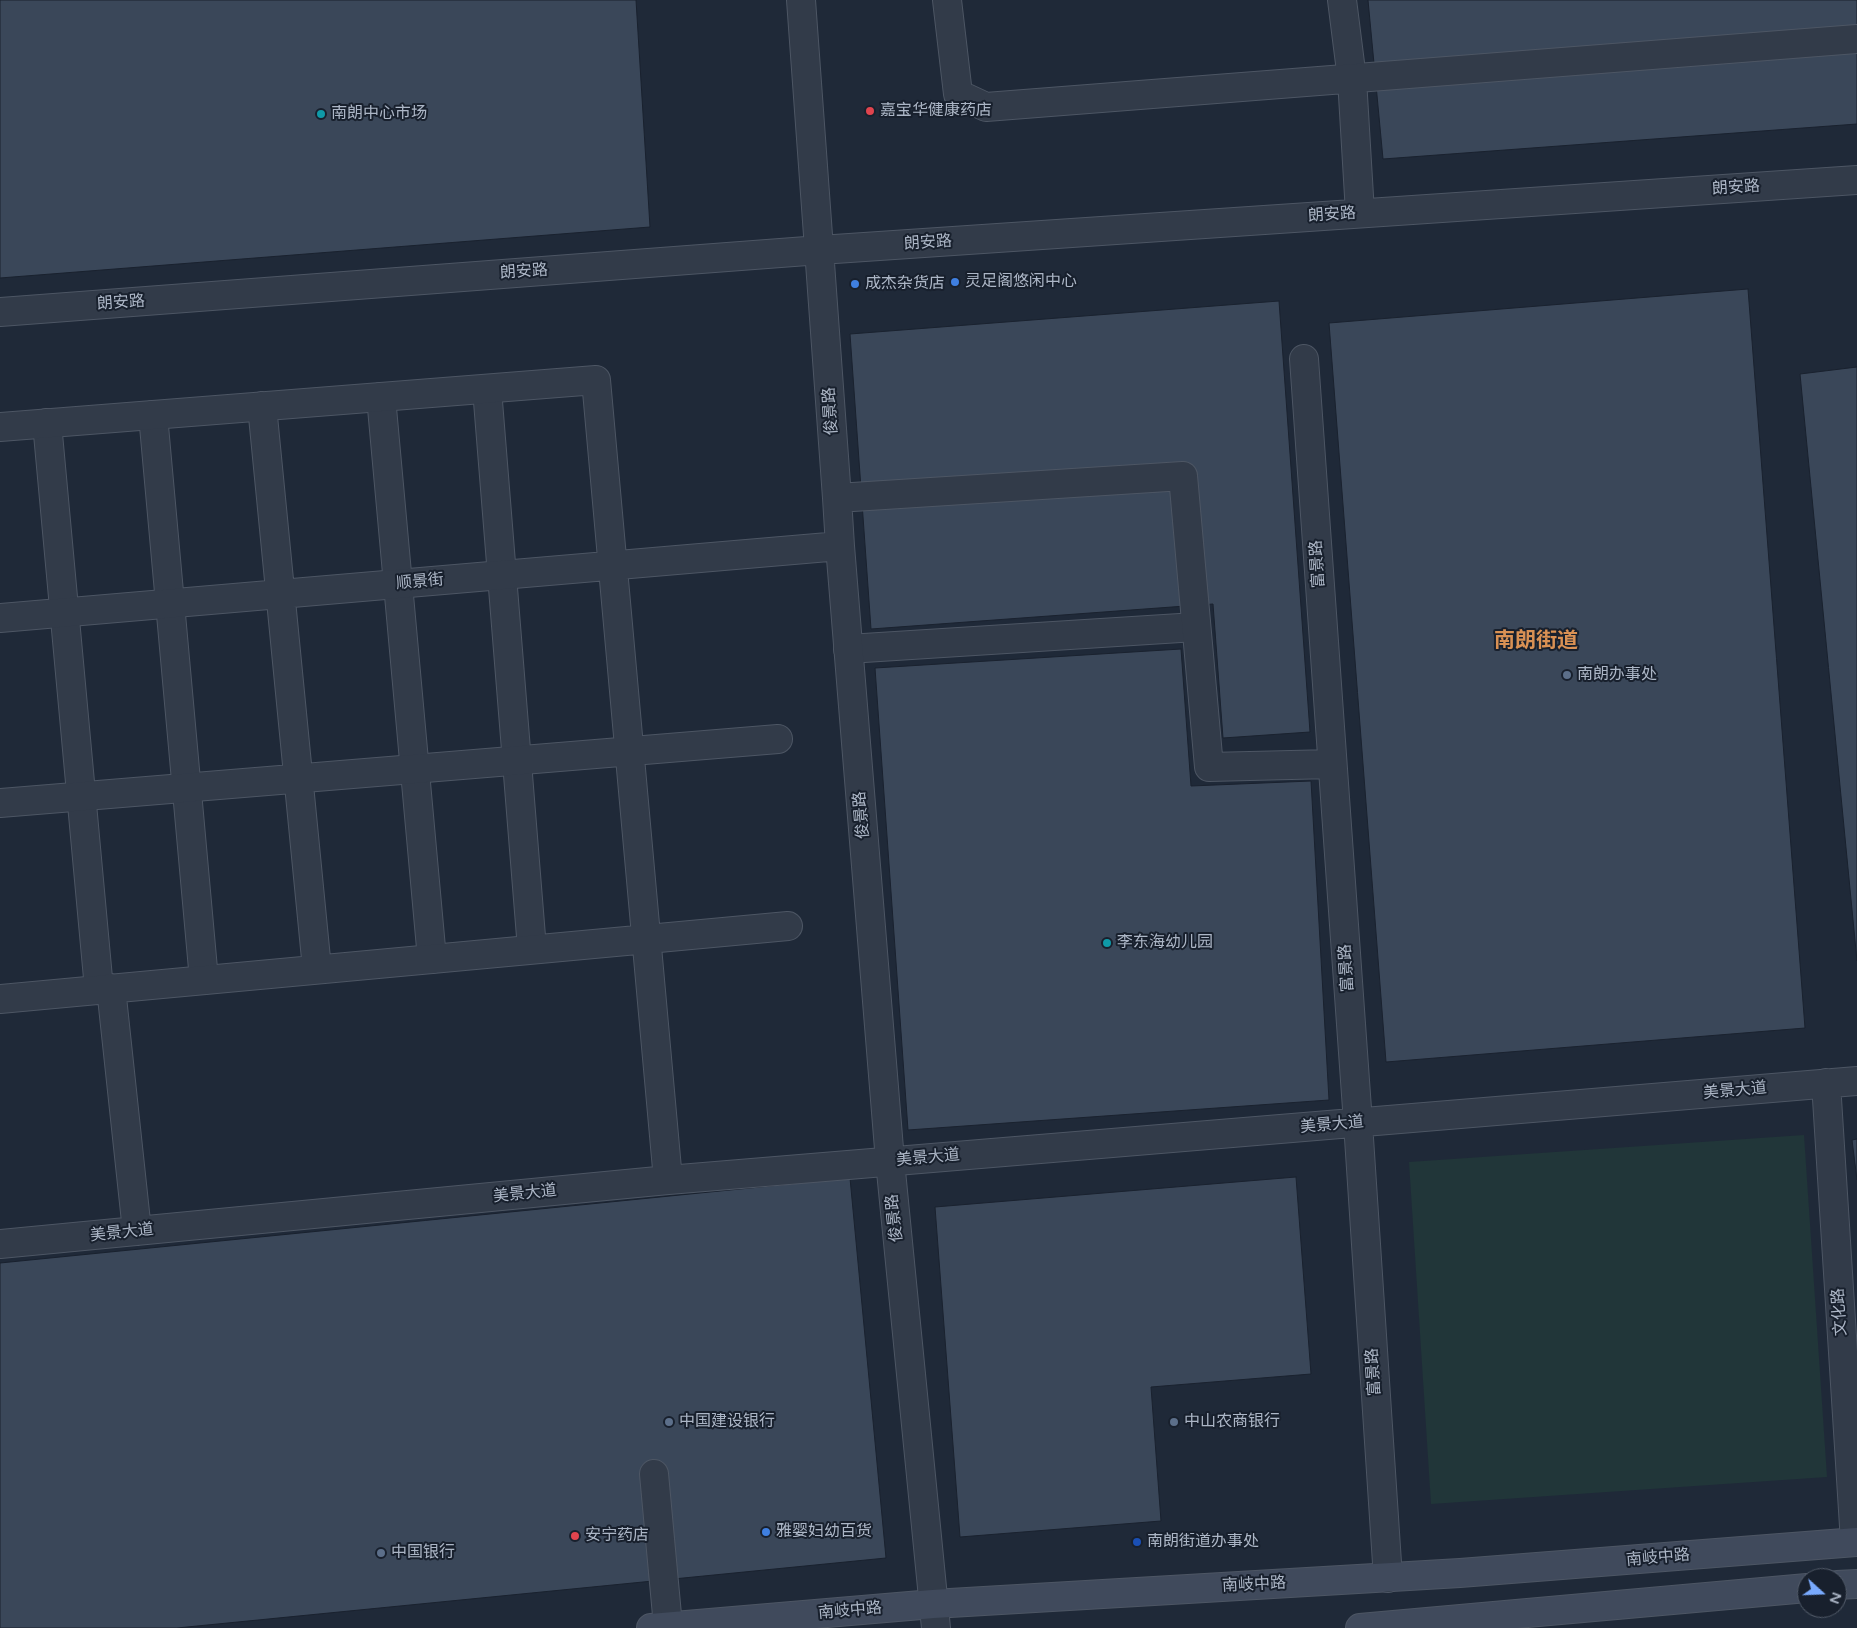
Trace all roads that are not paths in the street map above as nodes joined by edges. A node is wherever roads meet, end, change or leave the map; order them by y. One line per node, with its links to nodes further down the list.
1 (801, 0): 8 (street, 俊景路)
2 (947, 0): 5 (street)
3 (1342, 0): 5 (street)
4 (1857, 40): 5 (street)
5 (1352, 79): 7 (street)
6 (1857, 180): 7 (street, 朗安路)
7 (1360, 213): 8 (street, 朗安路)
8 (820, 250): 9 (street, 朗安路); 17 (street, 俊景路)
9 (0, 312)
10 (1304, 359): 31 (street, 富景路)
11 (487, 389): 12 (street); 19 (street); 20 (street)
12 (381, 397): 13 (street); 21 (street)
13 (262, 406): 14 (street); 22 (street)
14 (153, 415): 15 (street); 23 (street)
15 (47, 423): 16 (street); 24 (street)
16 (0, 427)
17 (838, 498): 18 (street, 俊景路); 26 (street)
18 (840, 546): 19 (street, 顺景街); 27 (street, 俊景路)
19 (612, 565): 20 (street, 顺景街); 29 (street)
20 (502, 575): 21 (street, 顺景街); 30 (street)
21 (398, 584): 22 (street, 顺景街); 32 (street)
22 (280, 593): 23 (street, 顺景街); 33 (street)
23 (170, 603): 24 (street, 顺景街); 34 (street)
24 (65, 612): 25 (street, 顺景街); 35 (street)
25 (0, 618)
26 (1196, 627): 27 (street); 31 (street)
27 (848, 649): 48 (street, 俊景路)
28 (778, 739): 29 (street)
29 (629, 751): 30 (street); 38 (street)
30 (517, 760): 32 (street); 39 (street)
31 (1332, 764): 47 (street, 富景路)
32 (414, 769): 33 (street); 40 (street)
33 (298, 779): 34 (street); 41 (street)
34 (187, 788): 35 (street); 42 (street)
35 (81, 796): 36 (street); 43 (street)
36 (0, 803)
37 (788, 926): 38 (street)
38 (646, 939): 39 (street); 49 (street)
39 (532, 950): 40 (street)
40 (432, 959): 41 (street)
41 (317, 969): 42 (street)
42 (204, 980): 43 (street)
43 (105, 989): 44 (street); 50 (street)
44 (0, 999)
45 (1857, 1081): 46 (street, 美景大道)
46 (1826, 1083): 47 (street, 美景大道); 53 (street, 文化路)
47 (1358, 1123): 48 (street, 美景大道); 54 (street, 富景路)
48 (890, 1161): 49 (street, 美景大道); 56 (street, 俊景路)
49 (668, 1180): 50 (street, 美景大道)
50 (137, 1231): 51 (street, 美景大道)
51 (0, 1244)
52 (654, 1474): 57 (street)
53 (1856, 1542): 54 (main road, 南岐中路)
54 (1388, 1578): 56 (main road, 南岐中路)
55 (1797, 1589): 58 (main road)
56 (934, 1616): 57 (main road, 南岐中路)
57 (660, 1627)
58 (1360, 1628)

